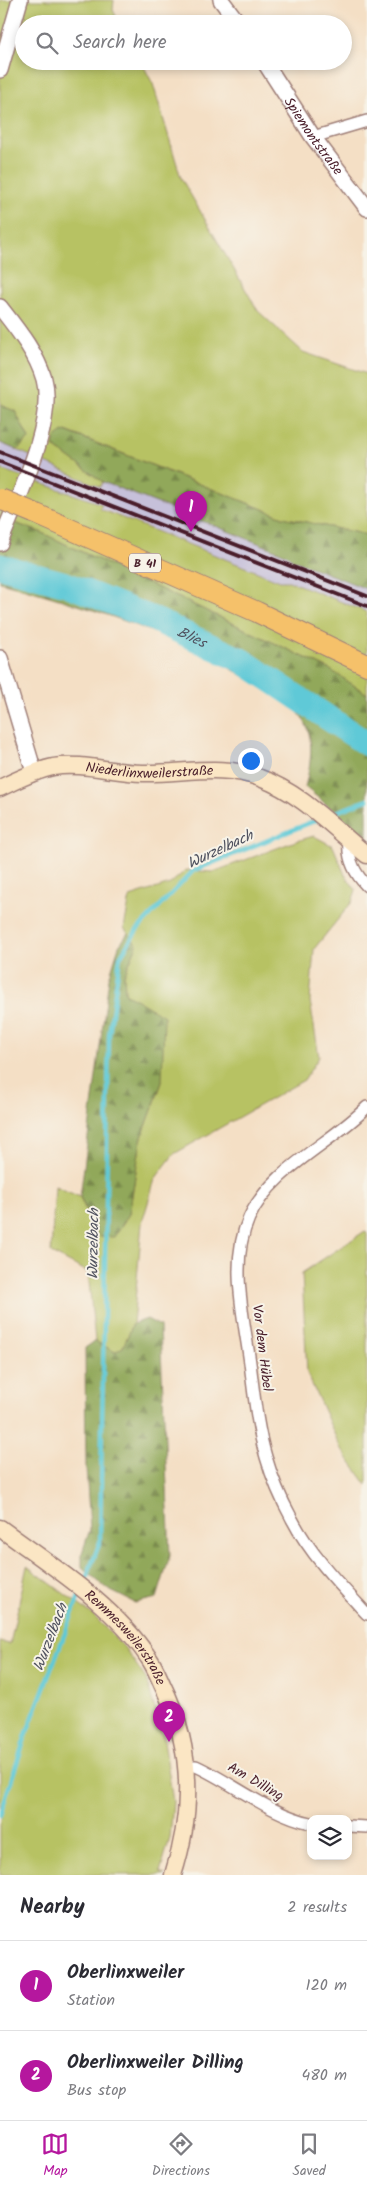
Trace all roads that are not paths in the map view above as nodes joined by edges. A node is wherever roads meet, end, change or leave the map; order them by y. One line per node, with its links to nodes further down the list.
1 (20, 0): 3 (street)
2 (221, 0): 4 (street)
3 (16, 15)
4 (232, 15)
5 (15, 18): 6 (street)
6 (0, 70)
7 (270, 70): 9 (street, Spiemontstraße)
8 (367, 121): 9 (street)
9 (313, 137): 10 (street, Spiemontstraße)
10 (367, 208)
11 (0, 307): 13 (street)
12 (0, 499): 14 (highway, B 41, bridge)
13 (0, 543)
14 (256, 612): 15 (highway); 17 (highway, B 41); 18 (highway)
15 (367, 653)
16 (0, 658): 19 (street)
17 (367, 665)
18 (367, 680)
19 (34, 772): 20 (main road, Niederlinxweilerstraße); 21 (main road, Niederlinxweilerstraße)
20 (0, 788)
21 (349, 840): 22 (main road, Niederlinxweilerstraße); 23 (street)
22 (367, 855)
23 (367, 886)
24 (367, 1107): 26 (street, Vor dem Hübel)
25 (0, 1528): 27 (main road, Remmesweilerstraße)
26 (367, 1614)
27 (186, 1766): 28 (street, Am Dilling); 31 (main road, Remmesweilerstraße)
28 (307, 1822)
29 (352, 1826): 30 (street)
30 (367, 1827)
31 (173, 1875)

